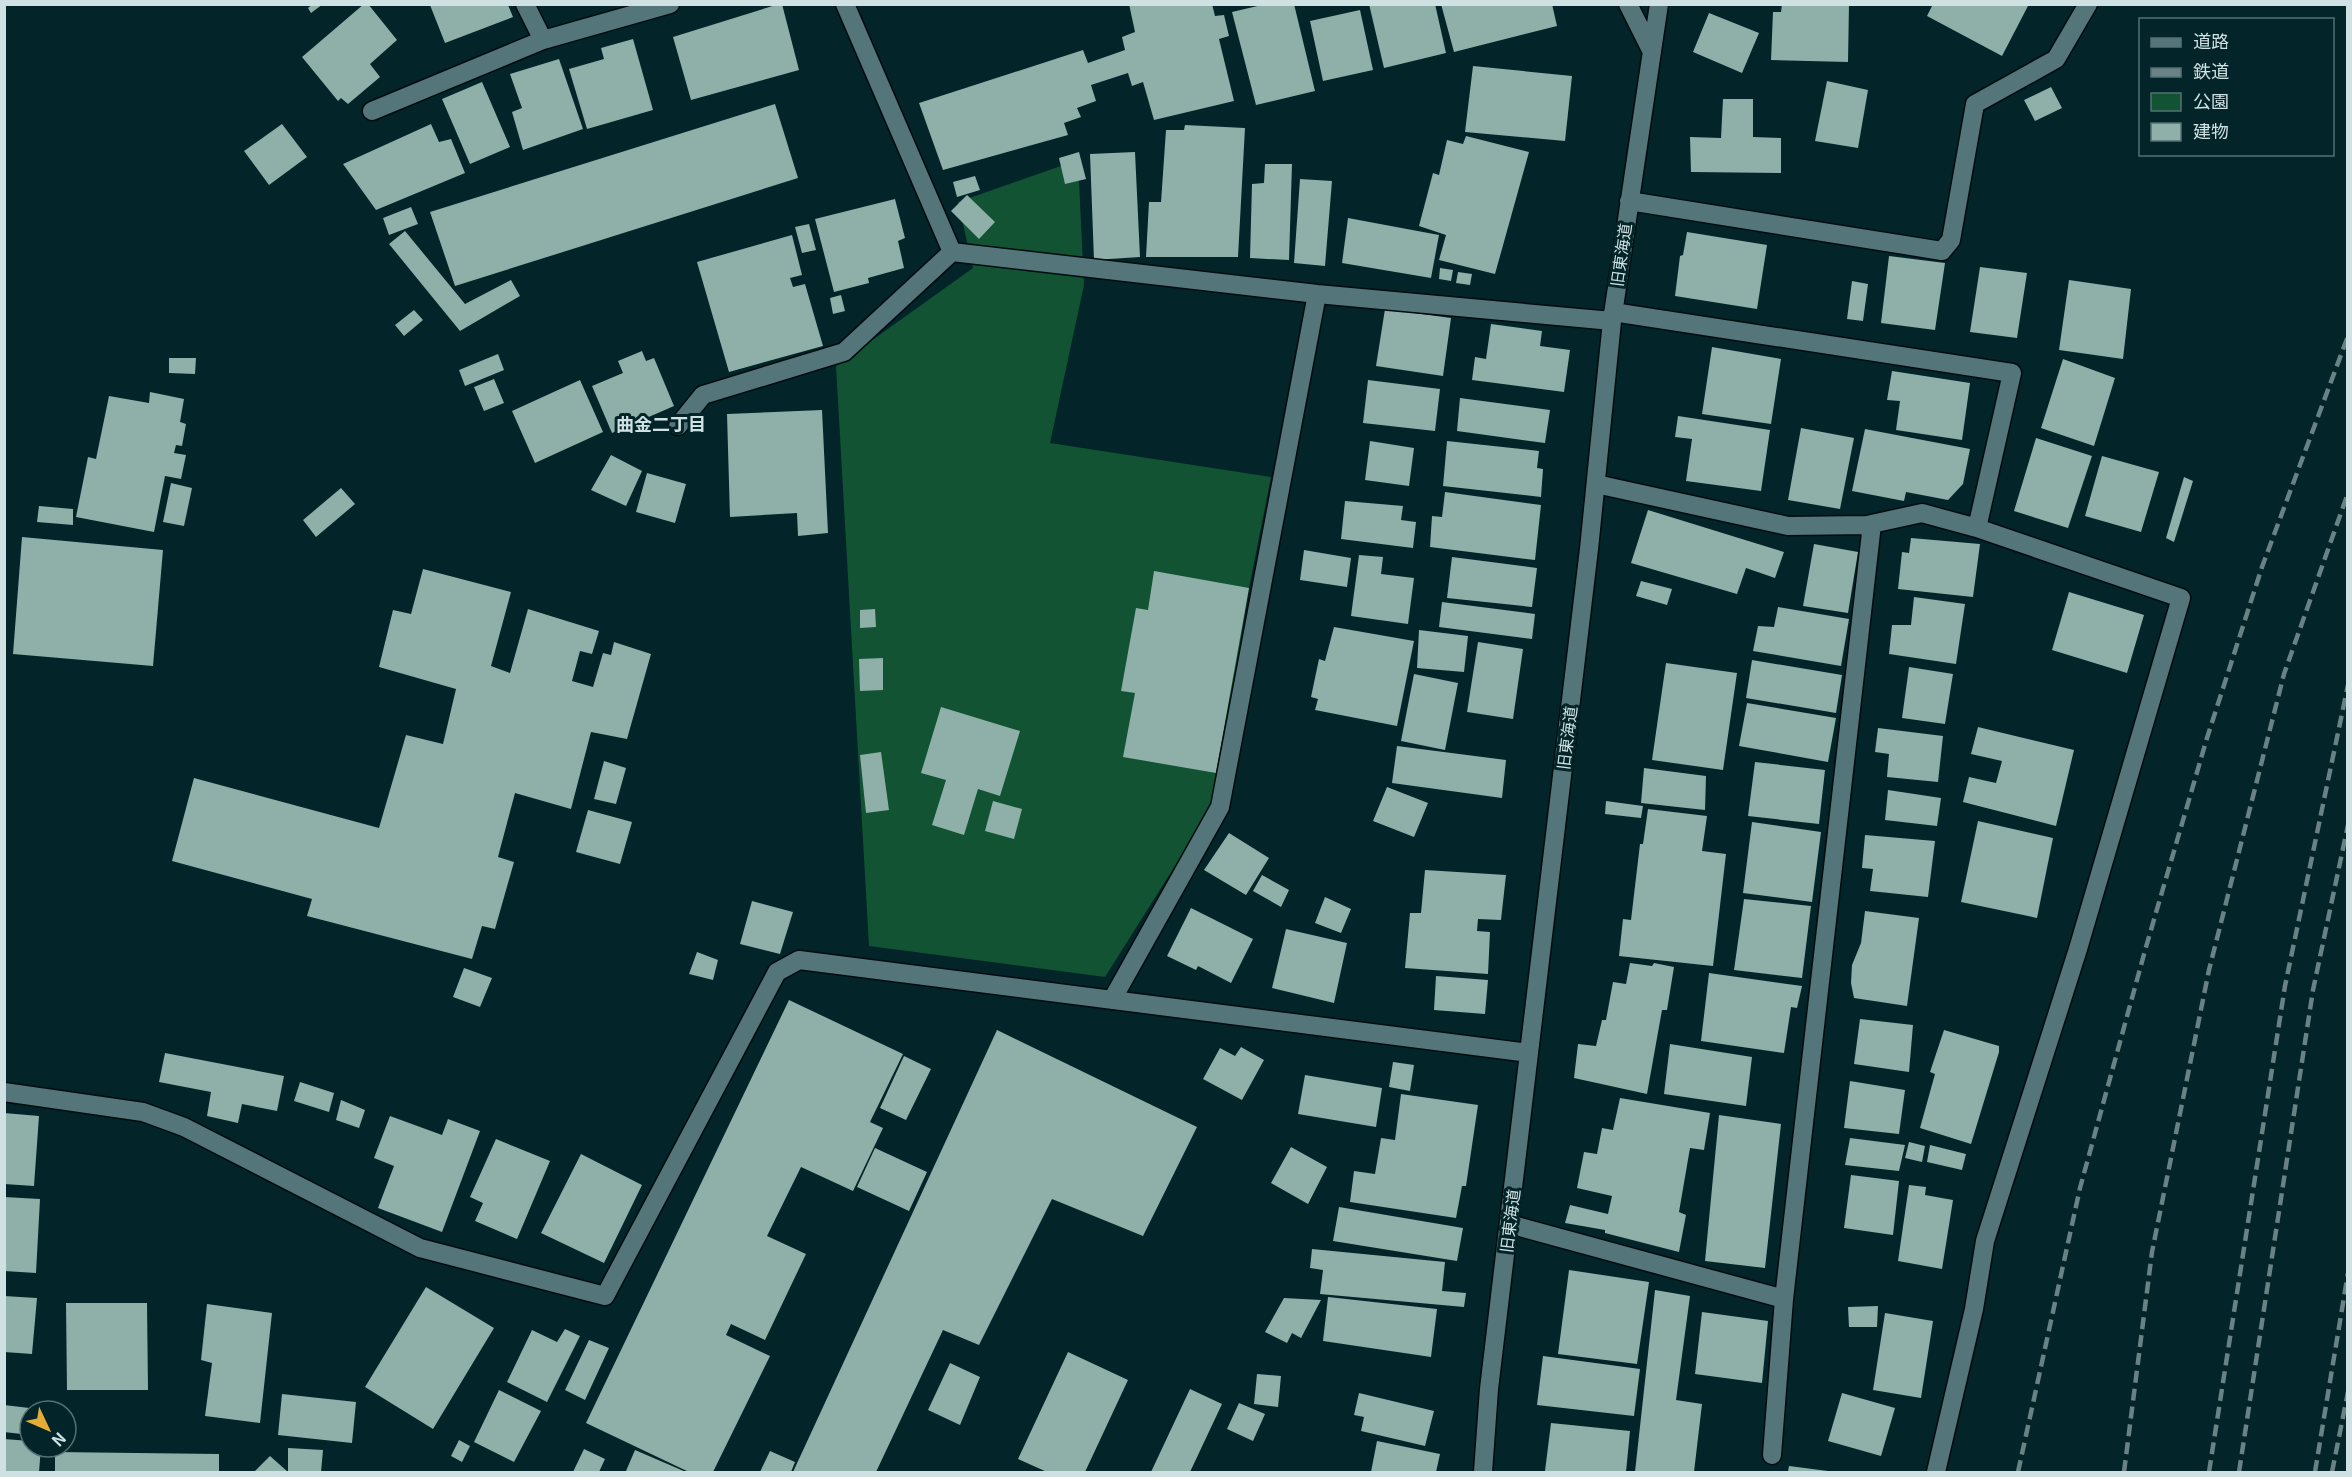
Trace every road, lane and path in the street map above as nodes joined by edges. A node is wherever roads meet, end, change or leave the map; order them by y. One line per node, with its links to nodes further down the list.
1 (525, 4): 7 (street)
2 (670, 4): 7 (street)
3 (845, 4): 11 (street)
4 (1628, 4): 8 (street)
5 (1659, 4): 8 (street, 旧東海道)
6 (2088, 4): 10 (street)
7 (543, 40): 9 (street)
8 (1652, 52): 10 (street, 旧東海道)
9 (372, 111)
10 (1629, 201): 13 (street, 旧東海道)
11 (952, 252): 12 (street); 14 (street)
12 (1317, 294): 13 (street); 18 (street)
13 (1612, 316): 15 (street, 旧東海道); 17 (street)
14 (678, 426)
15 (1596, 484): 16 (street); 19 (street, 旧東海道)
16 (1872, 524): 17 (street); 22 (street)
17 (1977, 528): 25 (street)
18 (1112, 1000): 19 (street); 20 (street)
19 (1529, 1053): 21 (street, 旧東海道)
20 (4, 1092)
21 (1509, 1224): 22 (street); 24 (street, 旧東海道)
22 (1784, 1299): 23 (street)
23 (1772, 1455)
24 (1483, 1473)
25 (1936, 1473)

